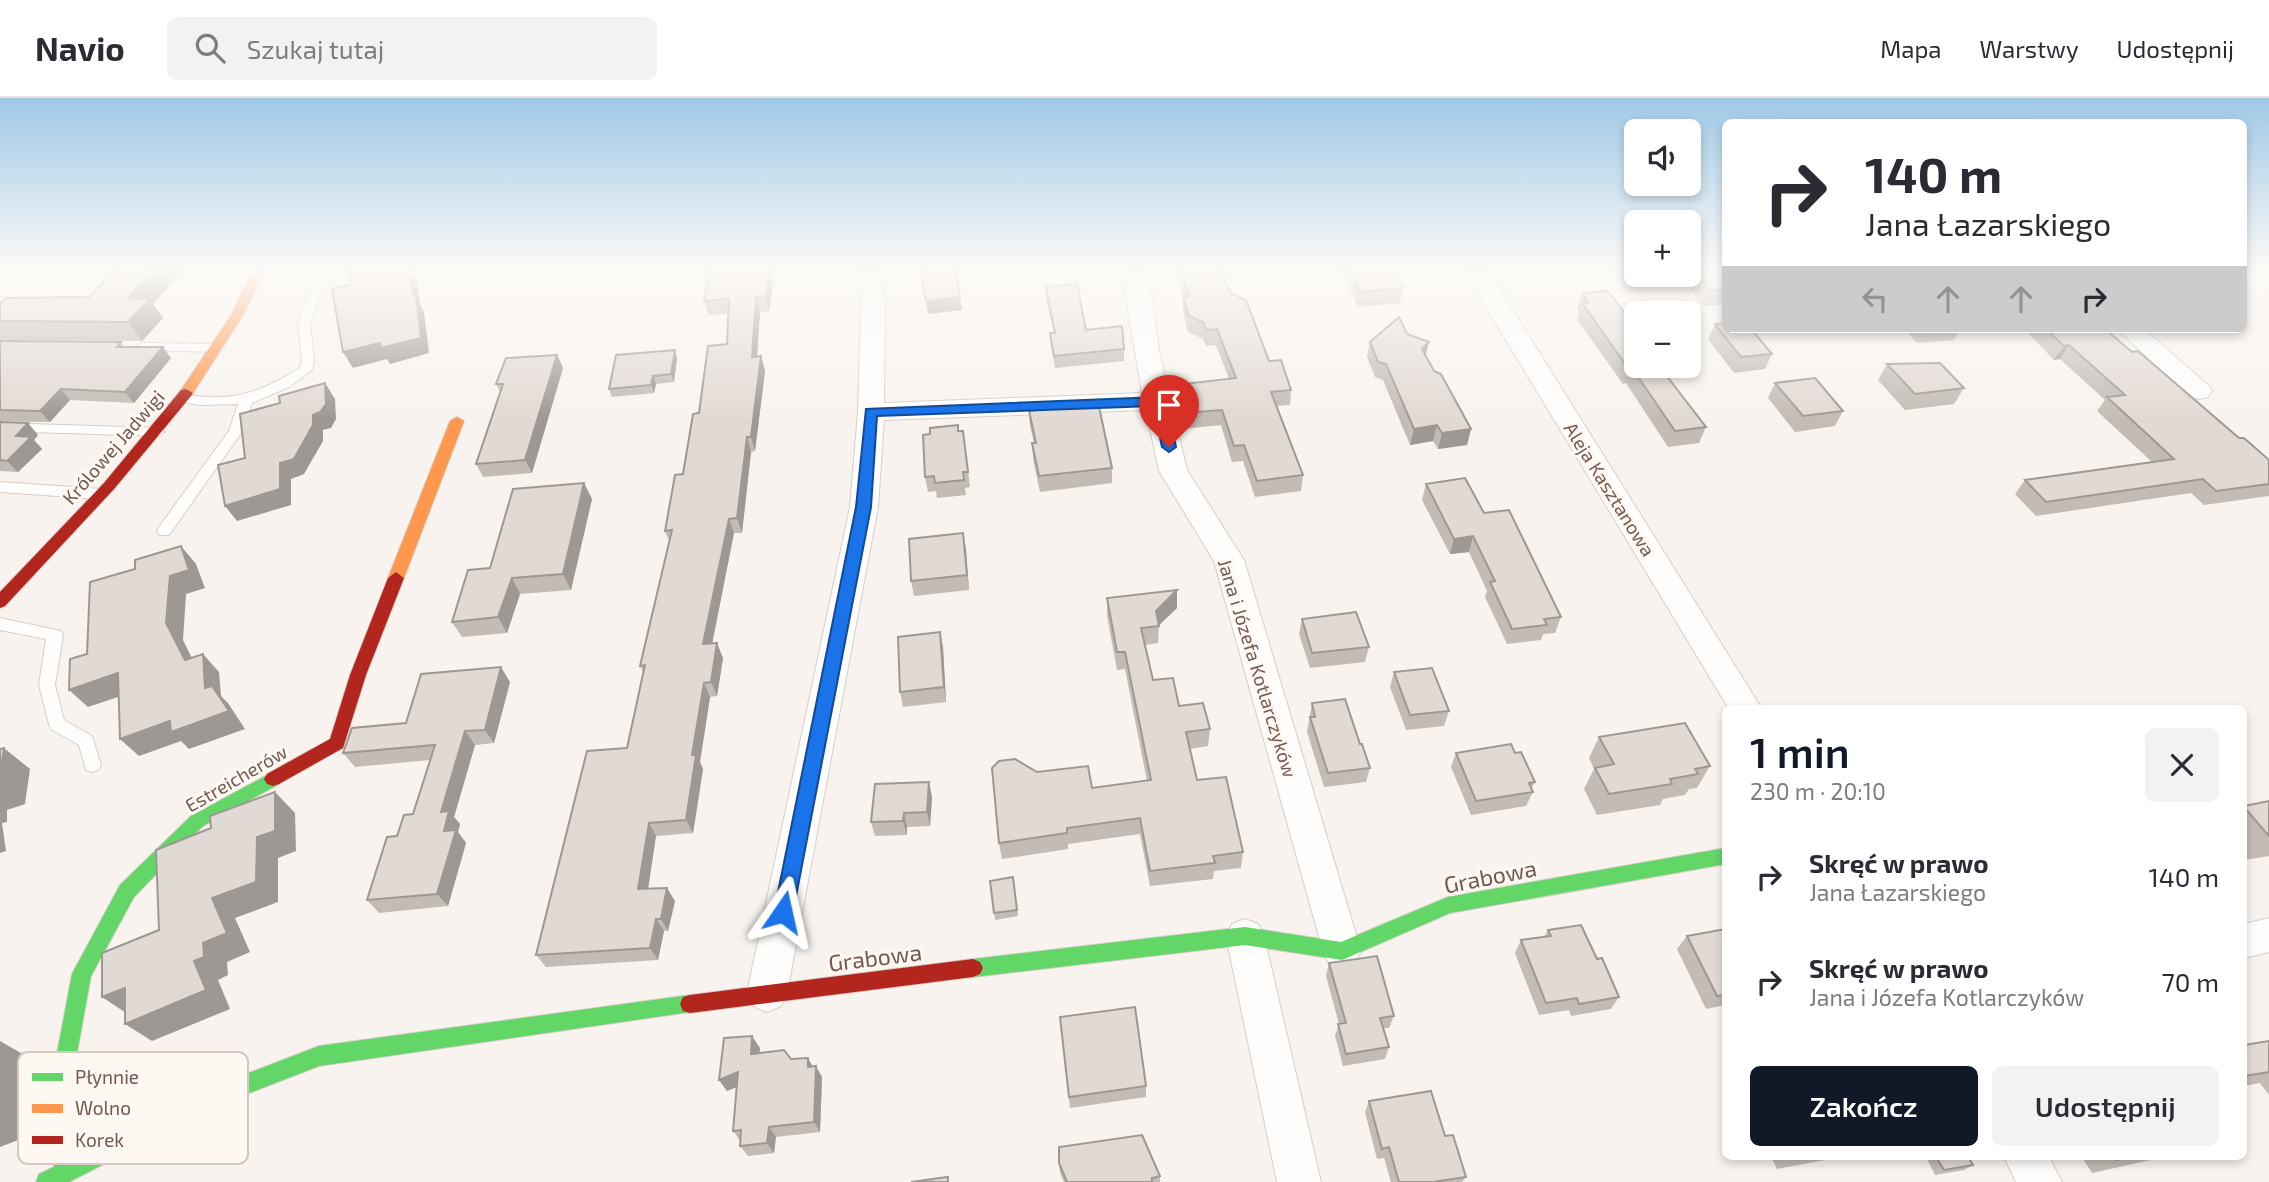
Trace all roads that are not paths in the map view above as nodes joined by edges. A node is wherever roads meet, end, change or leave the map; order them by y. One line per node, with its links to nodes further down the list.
1 (235, 320): 8 (street, Królowej Jadwigi)
2 (305, 320): 11 (lane)
3 (873, 320): 13 (street)
4 (1143, 320): 12 (street, Jana i Józefa Kotlarczyków)
5 (1506, 320): 23 (street, Aleja Kasztanowa)
6 (2134, 333): 9 (street)
7 (135, 347): 8 (lane)
8 (218, 348): 10 (street, Królowej Jadwigi)
9 (2199, 391)
10 (183, 398): 11 (lane); 16 (street, Królowej Jadwigi)
11 (246, 400): 19 (lane)
12 (1159, 401): 13 (street); 29 (street, Jana i Józefa Kotlarczyków)
13 (871, 412): 30 (street)
14 (457, 421): 31 (street, Estreicherów)
15 (0, 427): 16 (lane)
16 (159, 432): 18 (street, Królowej Jadwigi)
17 (0, 487): 18 (lane)
18 (102, 494): 20 (street, Królowej Jadwigi)
19 (164, 531)
20 (8, 585): 21 (street, Królowej Jadwigi)
21 (0, 602)
22 (0, 624): 24 (lane)
23 (1744, 705)
24 (93, 765)
25 (1722, 857): 29 (street, Grabowa)
26 (2269, 935): 28 (street)
27 (1245, 936): 29 (street, Grabowa); 30 (street, Grabowa); 38 (street)
28 (2247, 940)
29 (1342, 951)
30 (767, 993): 32 (street, Grabowa)
31 (67, 1052)
32 (248, 1082)
33 (2027, 1160): 39 (street)
34 (64, 1164): 36 (street, Estreicherów)
35 (81, 1164): 36 (street, Grabowa)
36 (65, 1172): 37 (street, Grabowa)
37 (47, 1182)
38 (1299, 1182)
39 (2040, 1182)

